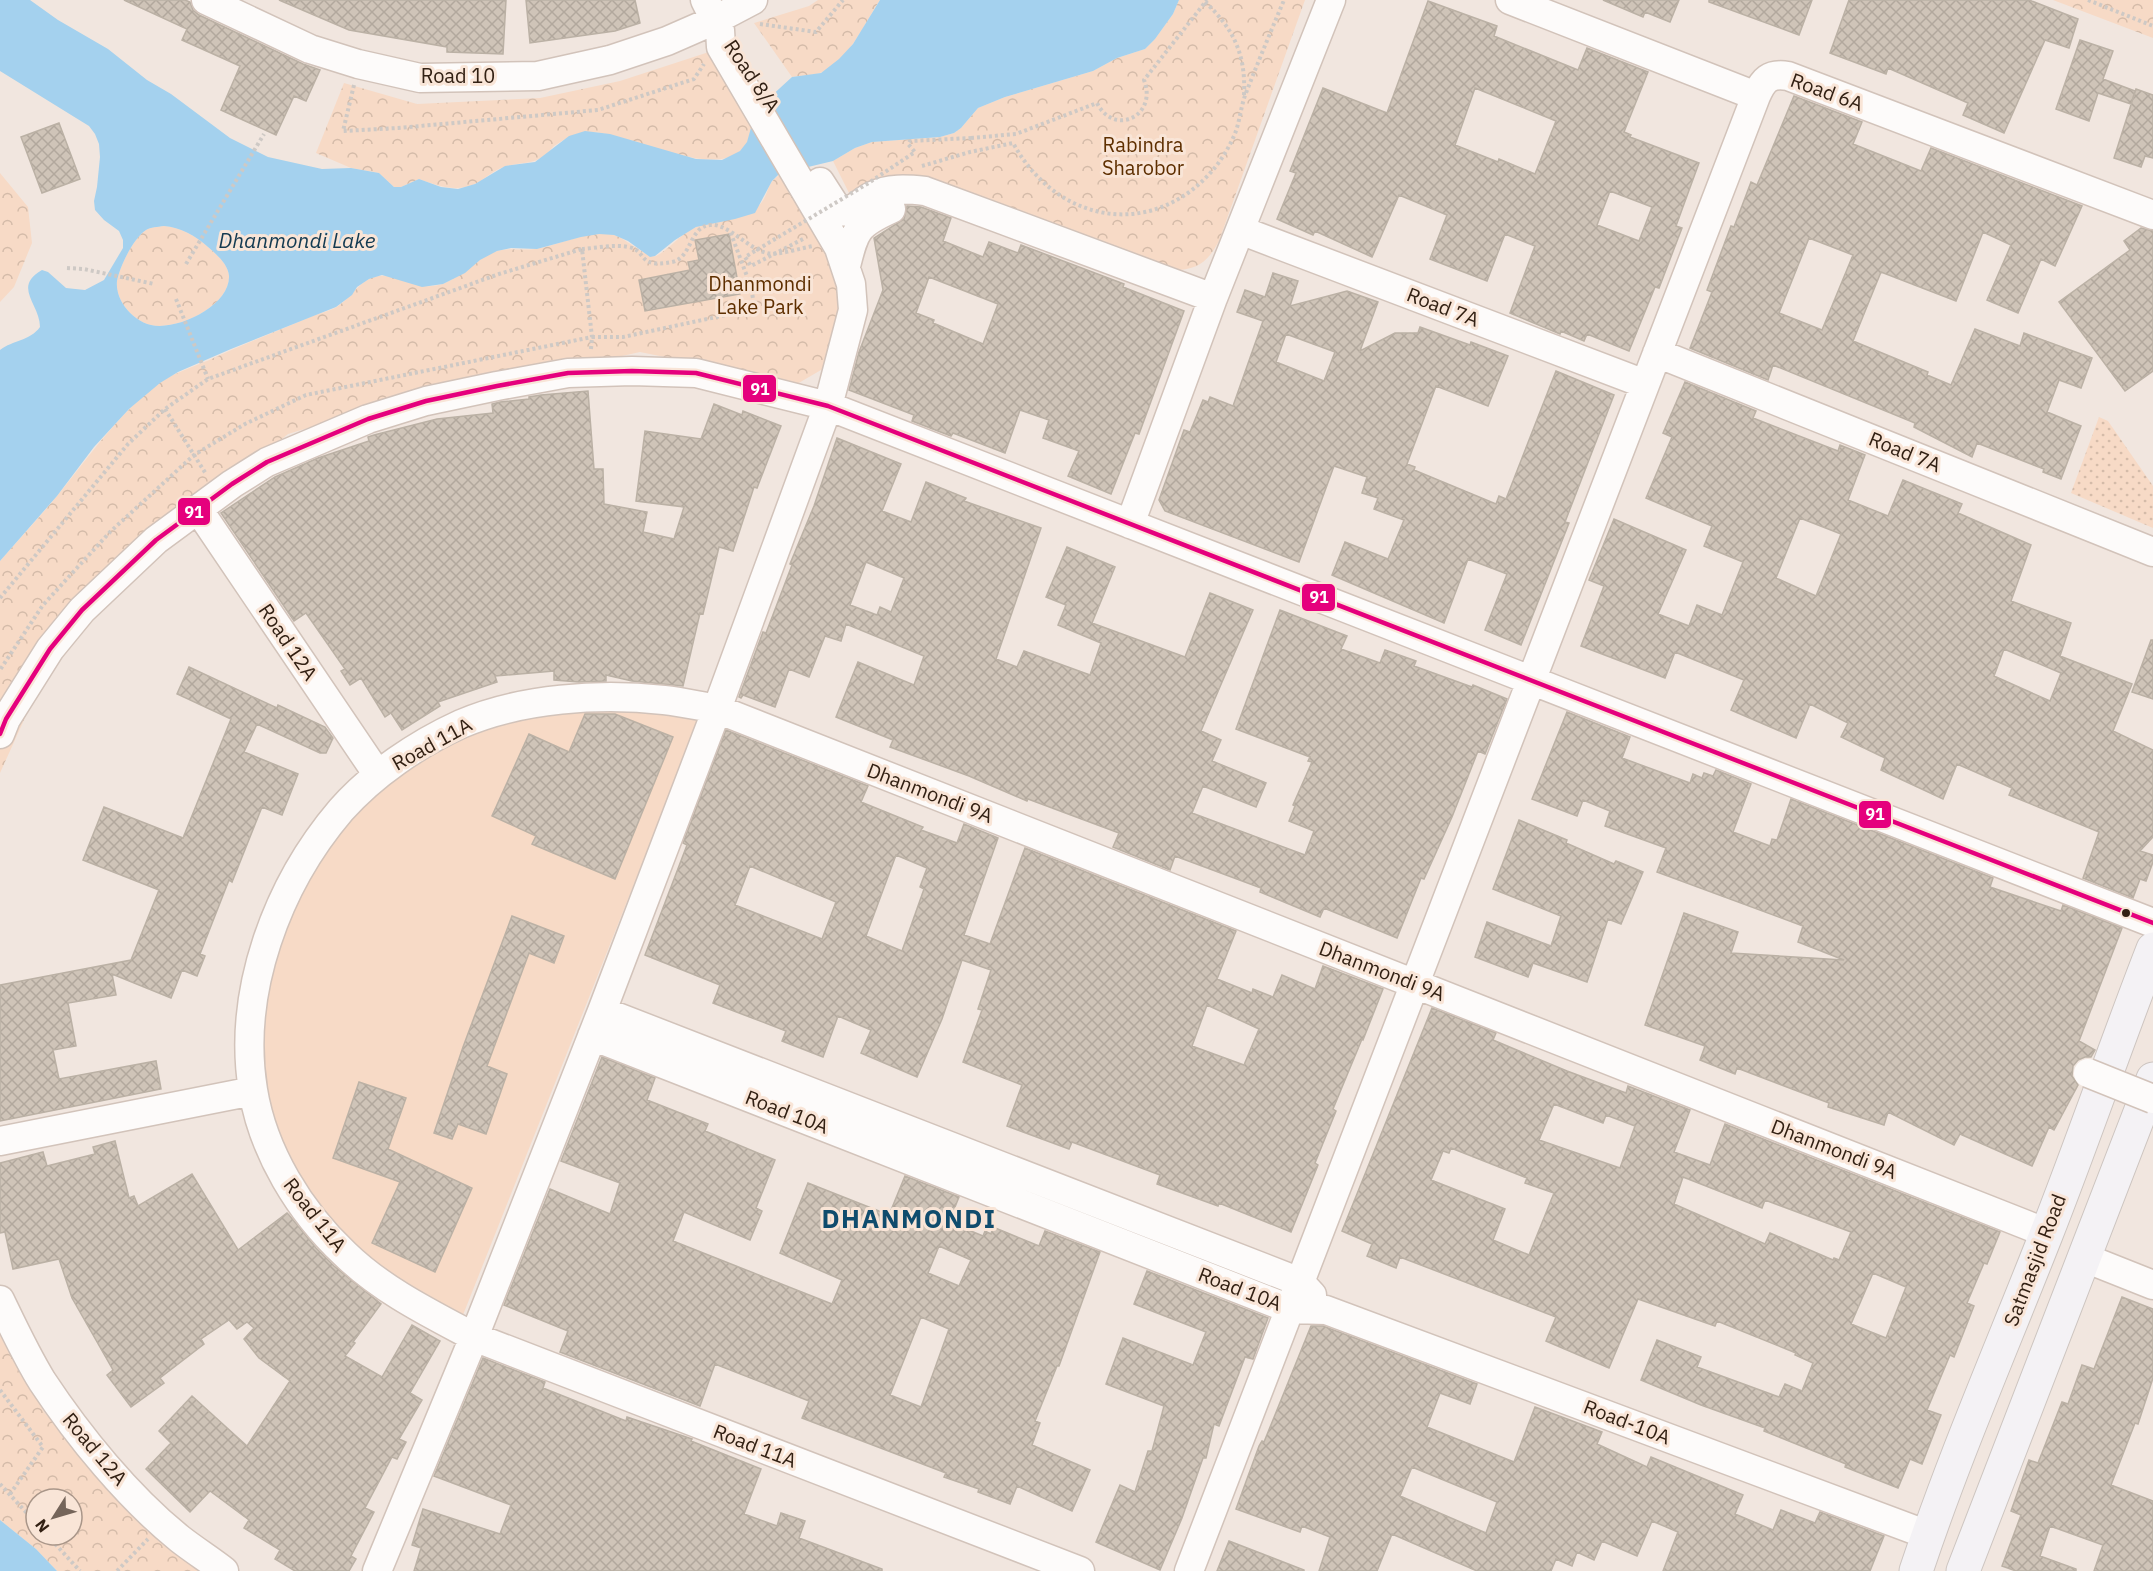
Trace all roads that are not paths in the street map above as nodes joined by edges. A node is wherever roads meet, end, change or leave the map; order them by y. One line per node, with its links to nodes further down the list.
1 (206, 0): 5 (street, Road 10)
2 (1331, 0): 10 (street)
3 (1510, 0): 6 (street)
4 (754, 12): 5 (street, Road 10)
5 (717, 33): 9 (street, Road 8/A)
6 (1756, 96): 8 (street, Road 6A); 13 (street)
7 (921, 179): 9 (street); 11 (street, Road 8/A); 12 (street)
8 (2153, 215)
9 (821, 229): 11 (street, Road 8/A)
10 (1240, 230): 12 (street); 14 (street, Road 7A)
11 (846, 266): 15 (street, Road 8/A)
12 (1213, 298): 17 (street)
13 (1657, 353): 14 (street); 18 (street, Road 7A)
14 (1645, 384): 19 (street)
15 (828, 406): 16 (street); 17 (street); 20 (street, Road 8/A)
16 (198, 509): 21 (street); 22 (street, Road 12A)
17 (1130, 524): 19 (street)
18 (2153, 552)
19 (1531, 681): 23 (street); 25 (street)
20 (717, 709): 22 (street, Road 11A); 25 (street, Dhanmondi 9A); 26 (street, Road 8/A)
21 (0, 734)
22 (378, 775): 29 (street, Road 11A)
23 (2153, 923)
24 (2153, 950): 32 (main road, Satmasjid Road)
25 (1415, 984): 32 (street, Dhanmondi 9A); 34 (street)
26 (597, 1023): 34 (street, Road 10A); 37 (street, Road 10A); 39 (street, Road 8/A)
27 (2088, 1072): 30 (street, bridge)
28 (2153, 1078): 33 (main road)
29 (253, 1091): 31 (street); 39 (street, Road 11A)
30 (2153, 1099)
31 (0, 1141)
32 (2047, 1233): 40 (main road, Satmasjid Road)
33 (2085, 1258): 35 (street); 46 (main road)
34 (1300, 1282): 37 (street); 38 (street, Road 10A)
35 (2153, 1285)
36 (0, 1300): 41 (street, Road 12A)
37 (1290, 1309): 38 (street, Road 10A); 44 (street)
38 (1326, 1310): 40 (street, Road-10A)
39 (474, 1337): 42 (street); 43 (street, Road 11A)
40 (1928, 1535): 45 (main road, Satmasjid Road)
41 (224, 1571)
42 (377, 1571)
43 (1080, 1571)
44 (1189, 1571)
45 (1916, 1571)
46 (1963, 1571)

